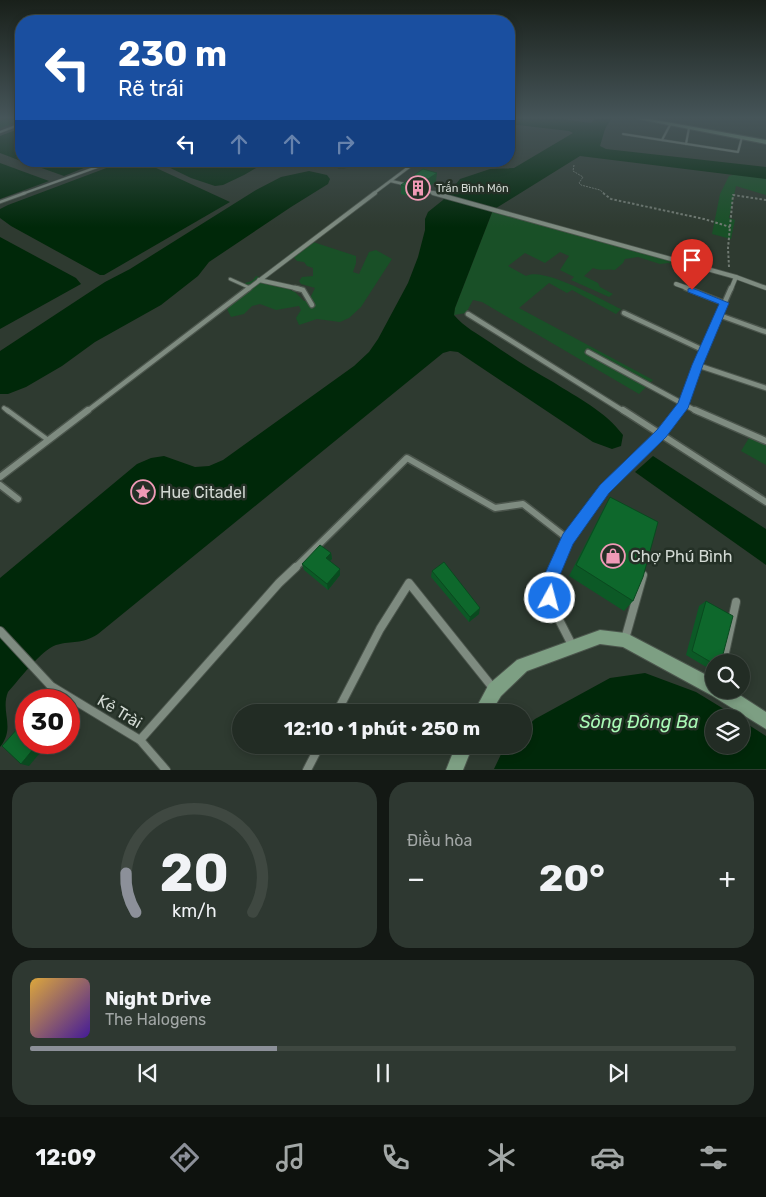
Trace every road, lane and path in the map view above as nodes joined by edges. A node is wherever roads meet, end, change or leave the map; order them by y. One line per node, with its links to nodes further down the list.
1 (574, 165): 7 (path)
2 (97, 167): 6 (lane)
3 (408, 167): 4 (street)
4 (391, 181): 8 (street); 10 (street)
5 (766, 200): 7 (path)
6 (0, 202)
7 (730, 227): 8 (path)
8 (736, 277): 13 (street); 14 (street)
9 (230, 279): 12 (lane)
10 (259, 280): 12 (street); 15 (street)
11 (676, 284): 14 (street)
12 (250, 288): 27 (street)
13 (766, 288)
14 (724, 303): 18 (street)
15 (312, 305)
16 (624, 313): 20 (street)
17 (468, 314): 26 (street)
18 (719, 315): 19 (street); 20 (street)
19 (766, 332)
20 (703, 350): 22 (street)
21 (588, 352): 24 (street)
22 (697, 365): 23 (street); 24 (street)
23 (766, 388)
24 (684, 405): 26 (street); 28 (street)
25 (4, 408): 27 (lane)
26 (661, 434): 32 (street); 33 (street)
27 (48, 440): 29 (street)
28 (766, 441)
29 (0, 476)
30 (0, 485): 31 (street)
31 (18, 499)
32 (766, 502)
33 (568, 539): 38 (street); 46 (street)
34 (645, 568): 37 (street)
35 (736, 602): 39 (street)
36 (0, 631): 46 (street, Kẻ Trài)
37 (625, 640): 38 (main road); 40 (main road)
38 (572, 645): 41 (main road)
39 (725, 654)
40 (705, 684)
41 (495, 690): 43 (street); 44 (main road)
42 (731, 699): 45 (main road)
43 (341, 704)
44 (487, 704)
45 (766, 721)
46 (140, 740): 49 (street, Kẻ Trài)
47 (315, 754): 50 (street)
48 (461, 754): 51 (main road)
49 (166, 770)
50 (307, 770)
51 (454, 770)

